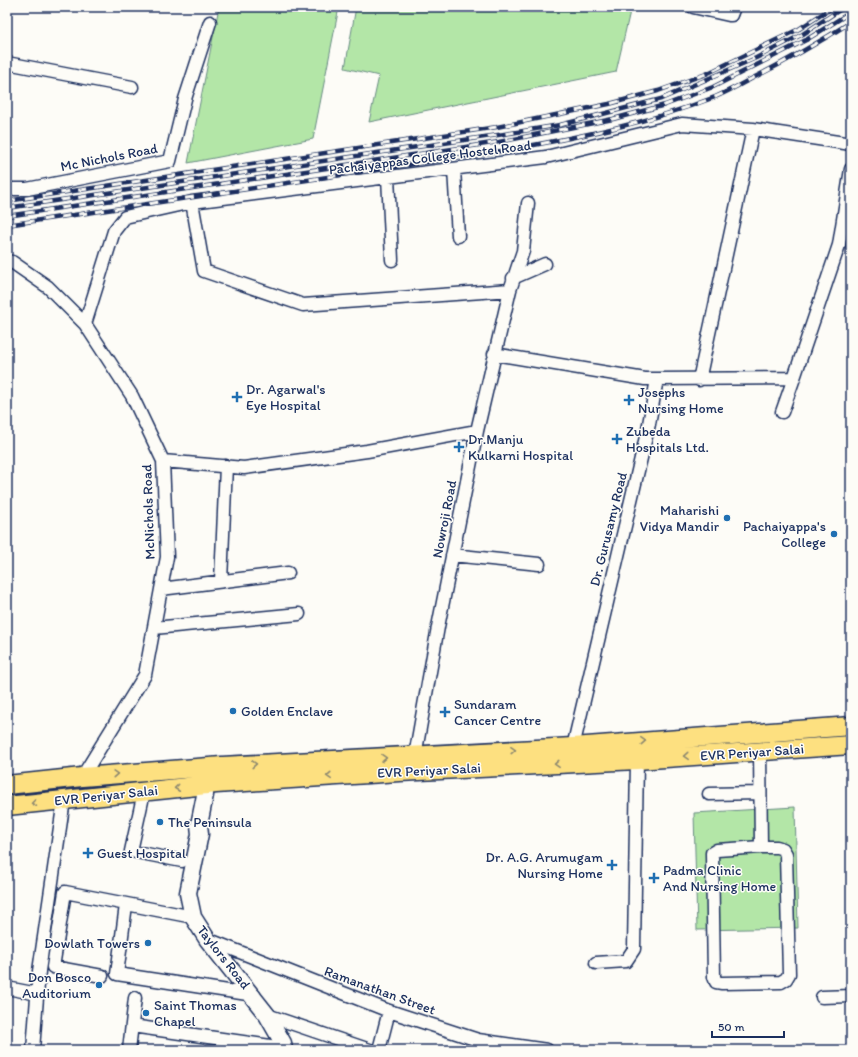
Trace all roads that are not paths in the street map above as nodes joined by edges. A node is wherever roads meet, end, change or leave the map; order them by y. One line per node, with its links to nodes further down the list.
1 (693, 7): 2 (street)
2 (734, 7)
3 (210, 22): 11 (street, Mc Nichols Road)
4 (7, 63): 5 (street)
5 (132, 86)
6 (753, 129): 7 (street, Pachaiyappas College Hostel Road); 8 (street, Pachaiyappas College Hostel Road); 23 (street)
7 (851, 144)
8 (454, 169): 10 (street, Pachaiyappas College Hostel Road); 14 (street)
9 (851, 169): 21 (street)
10 (388, 177): 12 (street, Pachaiyappas College Hostel Road); 15 (street)
11 (7, 189)
12 (192, 202): 18 (street); 19 (street, Pachaiyappas College Hostel Road)
13 (528, 203): 18 (street, Nowroji Road)
14 (458, 236)
15 (392, 260)
16 (7, 261): 19 (street, McNichols Road)
17 (546, 264): 18 (street)
18 (512, 284): 20 (street, Nowroji Road)
19 (85, 324): 26 (street, McNichols Road)
20 (494, 354): 22 (street); 25 (street, Nowroji Road)
21 (794, 378): 23 (street); 24 (street)
22 (657, 379): 23 (street); 37 (street, Dr. Gurusamy Road)
23 (699, 380)
24 (782, 412)
25 (477, 431): 27 (street); 28 (street, Nowroji Road)
26 (163, 461): 27 (street); 32 (street, McNichols Road)
27 (226, 466): 31 (street)
28 (452, 555): 29 (street); 39 (street, Nowroji Road)
29 (539, 564)
30 (288, 573): 31 (street)
31 (221, 581): 32 (street)
32 (161, 589): 34 (street, McNichols Road)
33 (299, 614): 34 (street)
34 (154, 628): 41 (street, McNichols Road)
35 (851, 726): 37 (main road, EVR Periyar Salai, one-way to 35)
36 (851, 745): 38 (main road, EVR Periyar Salai)
37 (573, 747): 39 (main road, EVR Periyar Salai, one-way to 37)
38 (760, 751): 40 (main road, EVR Periyar Salai, one-way to 40); 45 (street)
39 (415, 756): 42 (main road, EVR Periyar Salai, one-way to 39)
40 (636, 760): 42 (main road, EVR Periyar Salai, one-way to 42); 54 (street)
41 (82, 777): 42 (main road, EVR Periyar Salai, one-way to 42); 43 (main road, EVR Periyar Salai)
42 (210, 779): 44 (main road, EVR Periyar Salai, one-way to 44); 52 (street, Taylors Road)
43 (7, 785)
44 (144, 792): 47 (main road, EVR Periyar Salai); 50 (street)
45 (760, 793): 46 (street); 49 (street)
46 (709, 794)
47 (64, 800): 48 (main road, EVR Periyar Salai, one-way to 48); 57 (street)
48 (7, 806)
49 (761, 847): 49 (street)
50 (182, 861)
51 (126, 905): 52 (street); 55 (street); 58 (street)
52 (193, 917): 53 (street, Taylors Road)
53 (207, 938): 58 (street, Taylors Road); 62 (street, Ramanathan Street)
54 (596, 963)
55 (102, 976)
56 (7, 988): 57 (street)
57 (38, 994): 67 (street)
58 (254, 995): 63 (street, Taylors Road)
59 (851, 996): 60 (street)
60 (822, 997)
61 (135, 998): 64 (street)
62 (388, 1011): 65 (street, Ramanathan Street); 70 (street)
63 (267, 1015): 66 (street, Taylors Road); 69 (street)
64 (132, 1026): 66 (street); 68 (street)
65 (477, 1045): 71 (street, Ramanathan Street)
66 (284, 1049)
67 (33, 1050)
68 (129, 1050)
69 (370, 1050)
70 (379, 1050)
71 (547, 1050)

